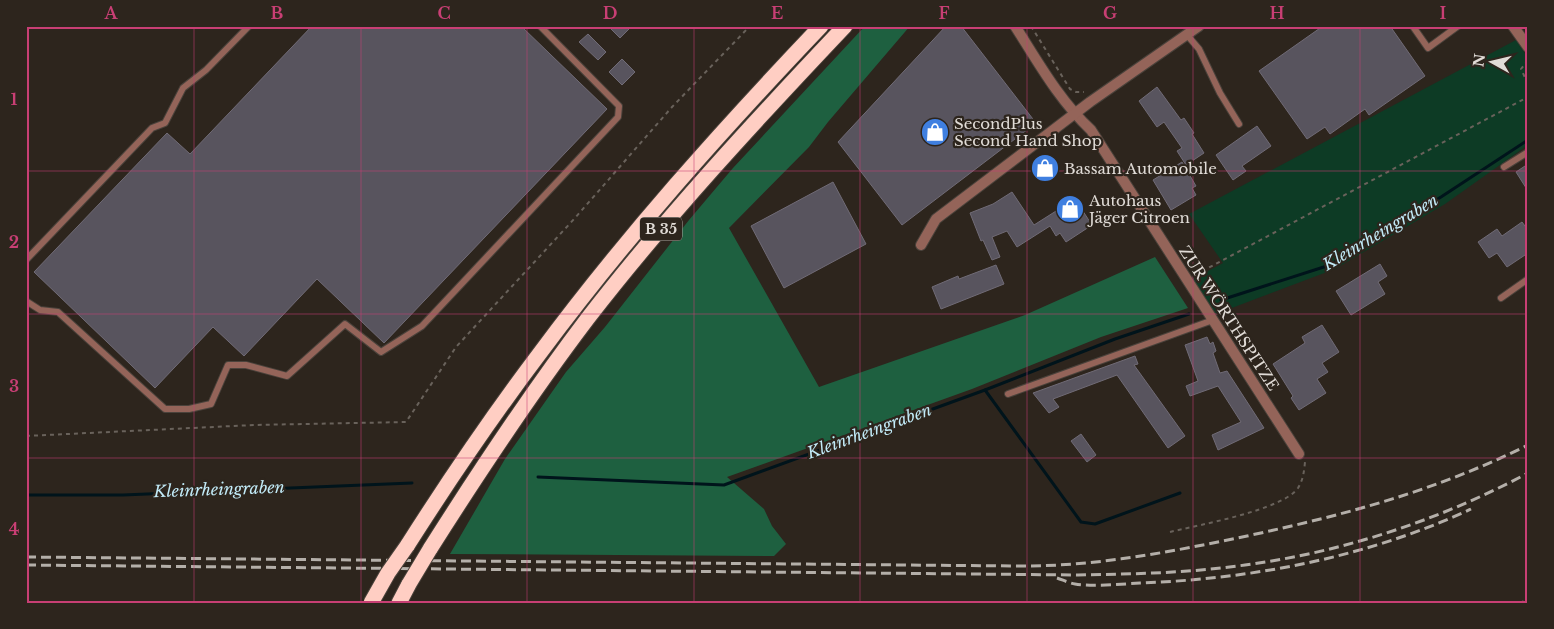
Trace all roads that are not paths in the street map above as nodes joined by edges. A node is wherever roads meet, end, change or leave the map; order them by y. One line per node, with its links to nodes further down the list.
1 (249, 26): 17 (lane)
2 (540, 26): 20 (lane)
3 (821, 26): 24 (highway, B 35)
4 (845, 26): 25 (highway, B 35, bridge)
5 (1015, 26): 12 (street, ZUR WÖRTHSPITZE)
6 (1199, 26): 10 (street)
7 (1417, 26): 8 (lane)
8 (1458, 26)
9 (1513, 26): 11 (street)
10 (1186, 35): 12 (street); 13 (lane)
11 (1528, 47)
12 (1074, 114): 16 (street); 21 (street, ZUR WÖRTHSPITZE)
13 (1239, 124)
14 (1528, 152): 15 (lane)
15 (1504, 167)
16 (921, 245)
17 (26, 260)
18 (1528, 278): 19 (lane)
19 (1501, 298)
20 (26, 301)
21 (1213, 320): 22 (lane); 23 (street, ZUR WÖRTHSPITZE)
22 (1008, 394)
23 (1299, 454)
24 (407, 546): 26 (highway, bridge); 27 (highway, bridge)
25 (409, 584): 28 (highway, B 35); 29 (highway)
26 (371, 603)
27 (380, 603)
28 (399, 603)
29 (403, 603)

